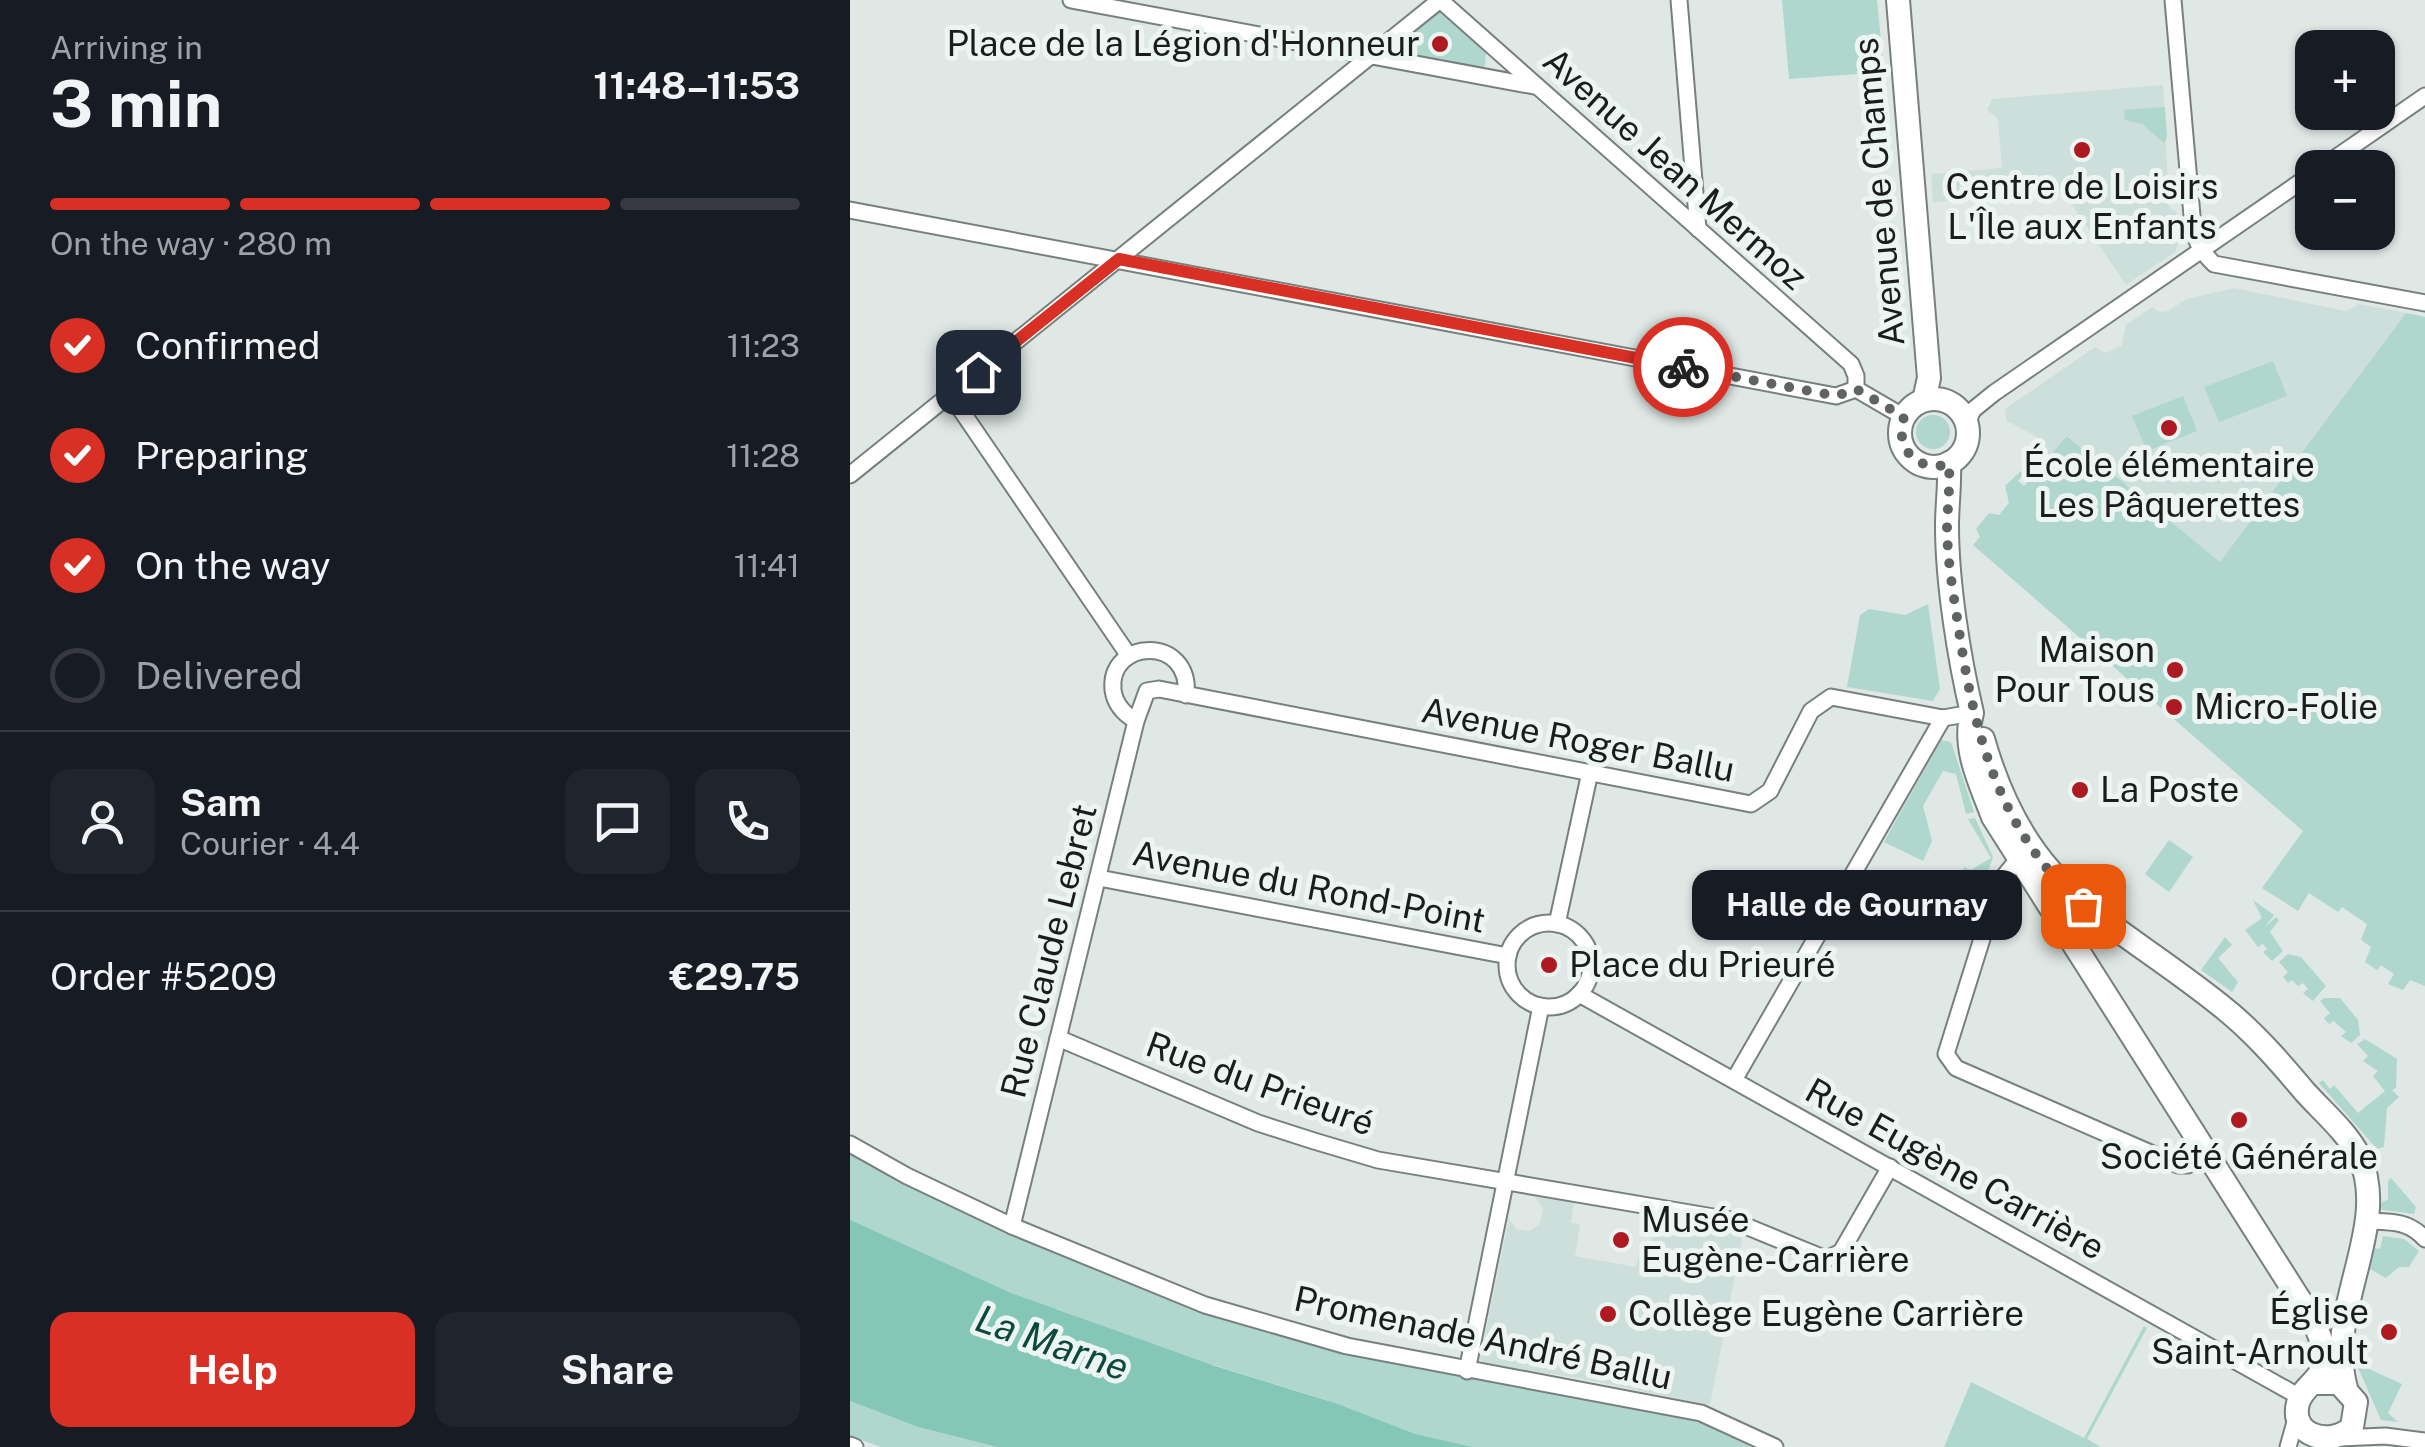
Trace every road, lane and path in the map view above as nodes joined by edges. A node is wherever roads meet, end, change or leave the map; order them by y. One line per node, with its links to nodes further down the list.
1 (1070, 0): 6 (street)
2 (1440, 0): 6 (street); 7 (street, Avenue Jean Mermoz)
3 (1679, 0): 12 (street)
4 (1898, 0): 17 (main road, Avenue de Champs)
5 (2174, 0): 13 (street)
6 (1368, 57): 7 (street); 14 (street)
7 (1537, 86): 12 (street, Avenue Jean Mermoz)
8 (2425, 96): 9 (street)
9 (2347, 150)
10 (2295, 186): 13 (street)
11 (850, 210): 14 (street)
12 (1698, 230): 16 (street, Avenue Jean Mermoz)
13 (2201, 250): 15 (street); 20 (street)
14 (1119, 259): 16 (street); 18 (street)
15 (2425, 303)
16 (1856, 389): 19 (street)
17 (1932, 392): 19 (main road); 20 (main road)
18 (950, 394): 22 (street); 23 (street)
19 (1904, 417): 21 (main road)
20 (1967, 423): 21 (main road)
21 (1938, 465): 26 (main road)
22 (850, 476)
23 (1129, 656): 25 (street); 28 (street)
24 (1146, 691): 25 (street, Avenue Roger Ballu); 28 (street, Rue Claude Lebret)
25 (1186, 695): 29 (street, Avenue Roger Ballu)
26 (1972, 713): 27 (street); 30 (main road)
27 (1943, 718): 29 (street, Avenue Roger Ballu); 41 (street)
28 (1136, 721): 31 (street, Rue Claude Lebret)
29 (1590, 772): 34 (street)
30 (2021, 849): 32 (main road); 33 (main road); 43 (street)
31 (1099, 878): 36 (street, Avenue du Rond-Point); 40 (street, Rue Claude Lebret)
32 (2035, 886): 33 (street); 37 (main road)
33 (2068, 892): 35 (main road)
34 (1557, 924): 36 (street); 38 (street)
35 (2111, 927): 37 (main road); 46 (main road)
36 (1508, 956): 39 (street)
37 (2082, 957): 43 (main road)
38 (1579, 994): 39 (street); 41 (street, Rue Eugène Carrière)
39 (1541, 1006): 45 (street)
40 (1058, 1038): 45 (street, Rue du Prieuré); 47 (street, Rue Claude Lebret)
41 (1734, 1080): 44 (street, Rue Eugène Carrière)
42 (850, 1144): 47 (street, Promenade André Ballu)
43 (2207, 1152): 52 (main road)
44 (1890, 1166): 45 (street, Rue du Prieuré); 52 (street, Rue Eugène Carrière)
45 (1505, 1181): 49 (street)
46 (2366, 1221): 48 (street); 50 (main road)
47 (1012, 1226): 49 (street, Promenade André Ballu)
48 (2421, 1230)
49 (1467, 1370): 56 (street, Promenade André Ballu)
50 (2346, 1388): 51 (main road); 52 (main road)
51 (2357, 1410): 53 (street); 54 (main road)
52 (2302, 1420): 54 (main road)
53 (2385, 1436): 54 (street); 55 (street)
54 (2332, 1441)
55 (2425, 1441)
56 (1775, 1447)

